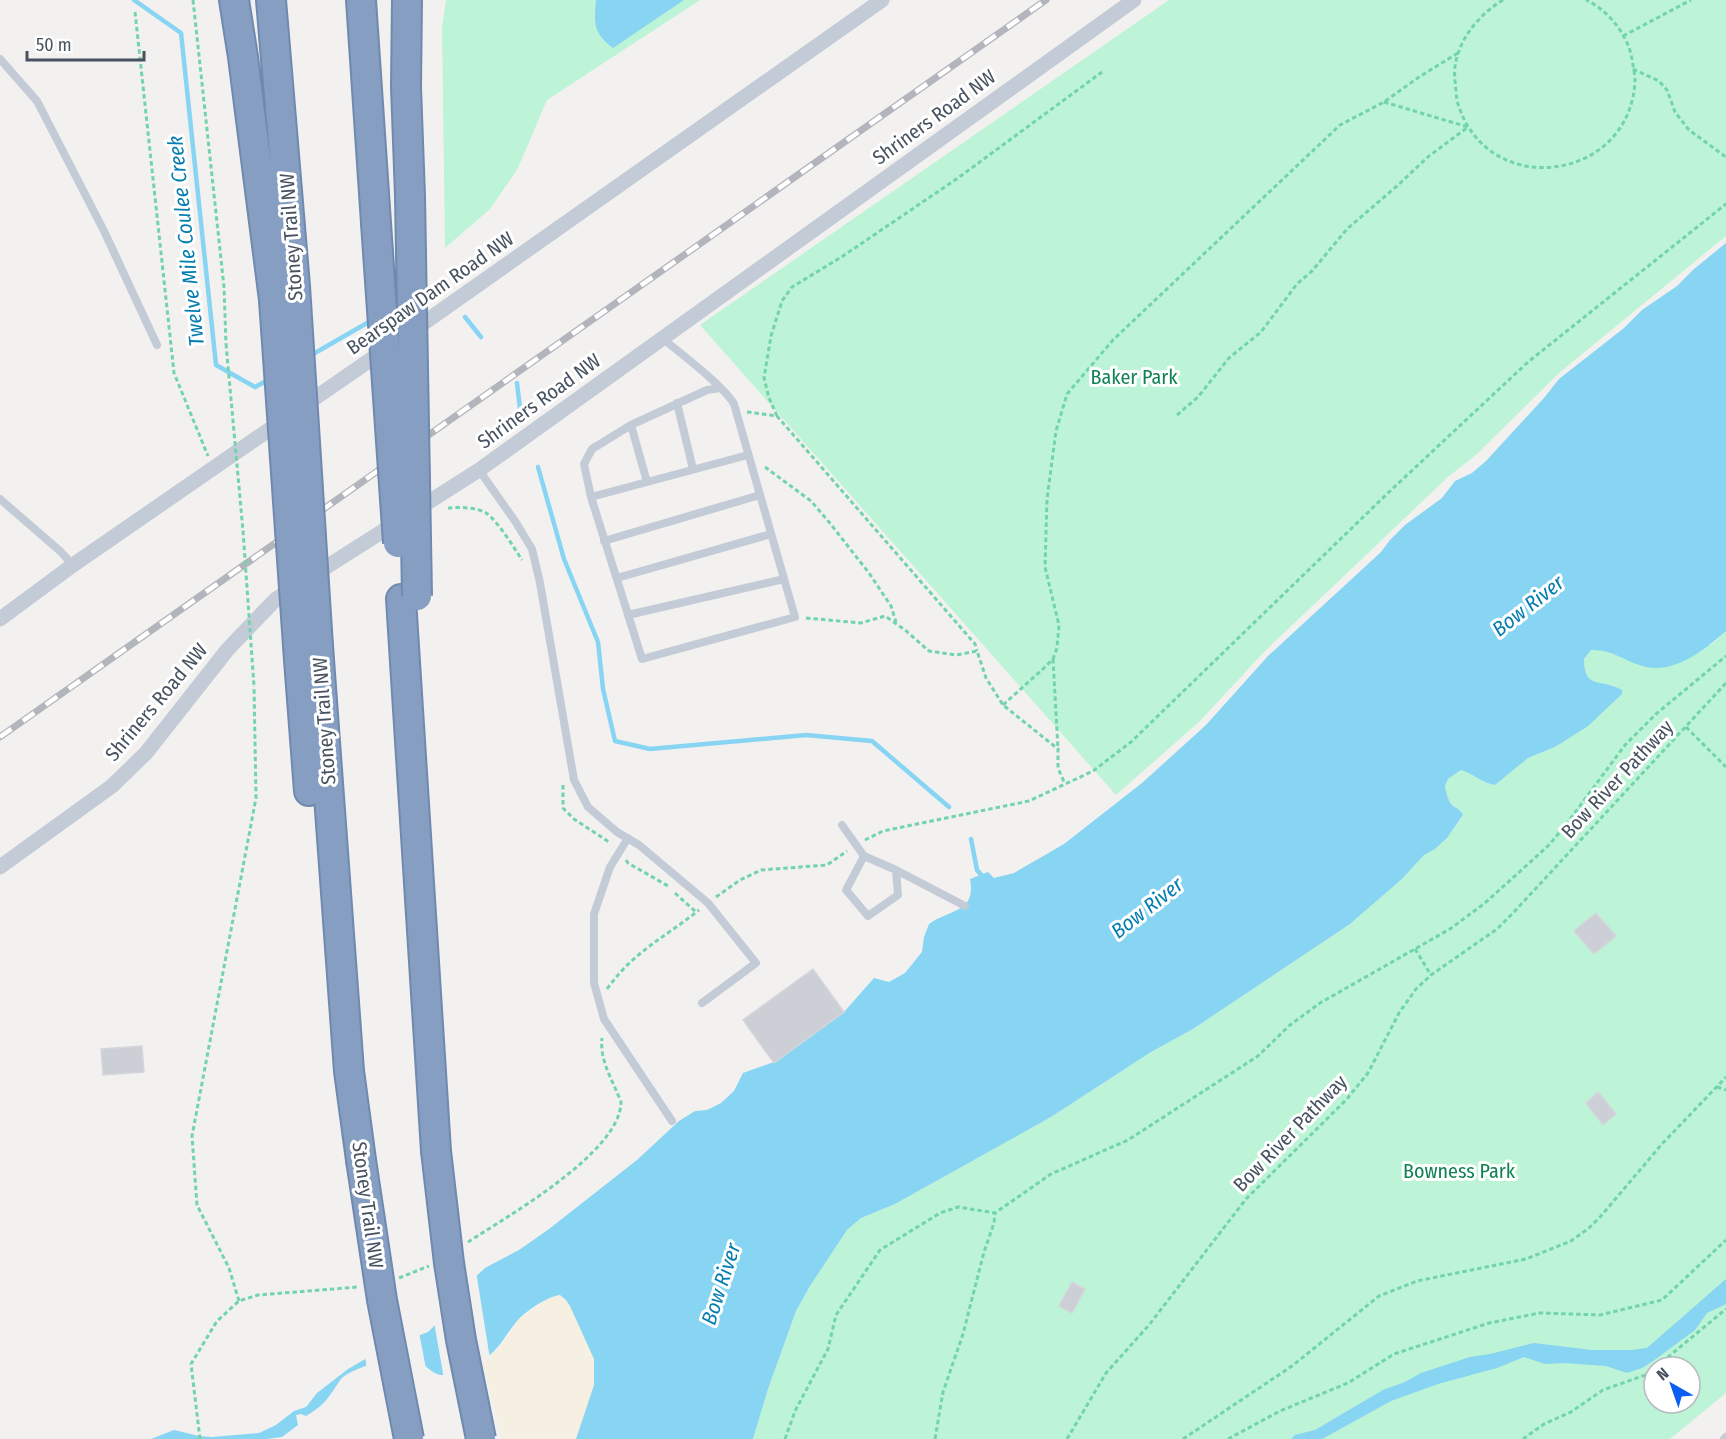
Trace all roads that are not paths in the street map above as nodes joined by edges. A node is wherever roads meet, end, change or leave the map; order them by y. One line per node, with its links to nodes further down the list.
1 (234, 0): 8 (highway)
2 (271, 0): 8 (highway, Stoney Trail NW)
3 (361, 0): 26 (highway, bridge)
4 (407, 0): 26 (highway, bridge)
5 (882, 0): 23 (street, Bearspaw Dam Road NW)
6 (1134, 0): 9 (street, Shriners Road NW)
7 (0, 58): 10 (lane)
8 (284, 293): 37 (highway, Stoney Trail NW, bridge)
9 (662, 338): 11 (lane); 16 (street, Shriners Road NW)
10 (157, 345)
11 (720, 388): 12 (lane); 14 (lane)
12 (677, 403): 13 (lane); 15 (lane)
13 (631, 425): 17 (lane); 19 (lane)
14 (748, 455): 15 (lane); 18 (lane)
15 (693, 469): 17 (lane)
16 (479, 470): 30 (lane); 32 (street, Shriners Road NW)
17 (647, 482): 19 (lane)
18 (760, 495): 21 (lane); 22 (lane)
19 (591, 496): 22 (lane)
20 (0, 499): 23 (lane)
21 (771, 534): 24 (lane); 25 (lane)
22 (604, 541): 24 (lane)
23 (73, 565): 28 (street, Bearspaw Dam Road NW)
24 (617, 578): 27 (lane)
25 (784, 579): 27 (lane); 27 (lane)
26 (409, 597): 38 (highway, bridge)
27 (628, 615)
28 (0, 619)
29 (842, 825): 31 (lane)
30 (628, 838): 35 (lane); 36 (lane)
31 (864, 856): 33 (lane); 33 (lane)
32 (0, 867)
33 (896, 870): 34 (lane)
34 (965, 906)
35 (702, 1003)
36 (672, 1120)
37 (409, 1439)
38 (481, 1439)

